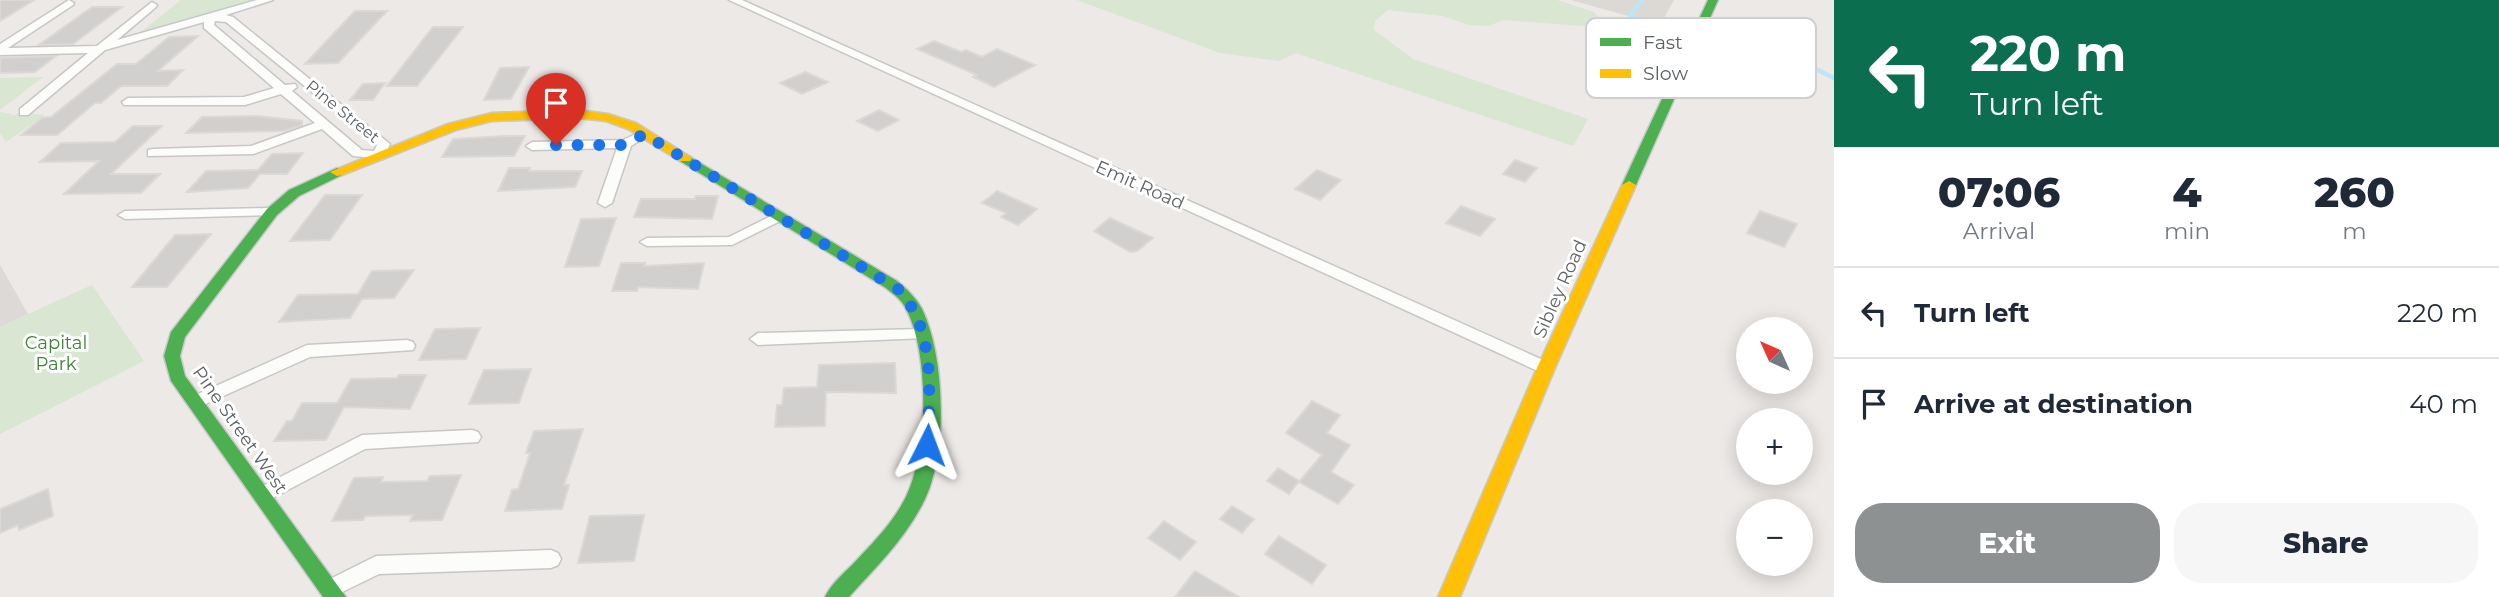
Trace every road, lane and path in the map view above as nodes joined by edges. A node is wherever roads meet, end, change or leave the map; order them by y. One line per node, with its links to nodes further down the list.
1 (268, 0): 6 (street)
2 (734, 0): 33 (street, Emit Road)
3 (1713, 0): 7 (street, Sibley Road)
4 (69, 3): 10 (street)
5 (152, 5): 11 (street)
6 (210, 17): 8 (street, Pine Street); 9 (street, Pine Street); 11 (street)
7 (1705, 18)
8 (256, 41): 9 (street); 12 (street, Pine Street)
9 (234, 48): 13 (street, Pine Street)
10 (0, 50): 11 (street)
11 (97, 50): 17 (street)
12 (306, 82): 13 (street); 16 (street, Pine Street)
13 (283, 90): 15 (street); 18 (street, Pine Street)
14 (1669, 98): 33 (street, Sibley Road)
15 (128, 102)
16 (337, 106): 18 (street); 24 (street, Pine Street)
17 (24, 112)
18 (313, 115): 19 (street, Pine Street)
19 (324, 124): 23 (street); 24 (street, Pine Street)
20 (644, 134): 21 (street); 24 (street, Pine Street West); 28 (street, Pine Street West)
21 (625, 145): 22 (street); 25 (street)
22 (532, 146)
23 (153, 153)
24 (379, 156): 26 (street, Pine Street West)
25 (605, 202)
26 (272, 212): 27 (street); 34 (street, Pine Street West)
27 (125, 215)
28 (779, 216): 29 (street); 30 (street, Pine Street West)
29 (647, 242)
30 (921, 334): 31 (street); 39 (street, Pine Street West)
31 (758, 340)
32 (407, 346): 34 (street)
33 (1546, 368): 40 (street, Sibley Road)
34 (195, 402): 36 (street, Pine Street West)
35 (472, 437): 36 (street)
36 (262, 495): 38 (street, Pine Street West)
37 (551, 559): 38 (street)
38 (332, 593)
39 (836, 597)
40 (1449, 597)

